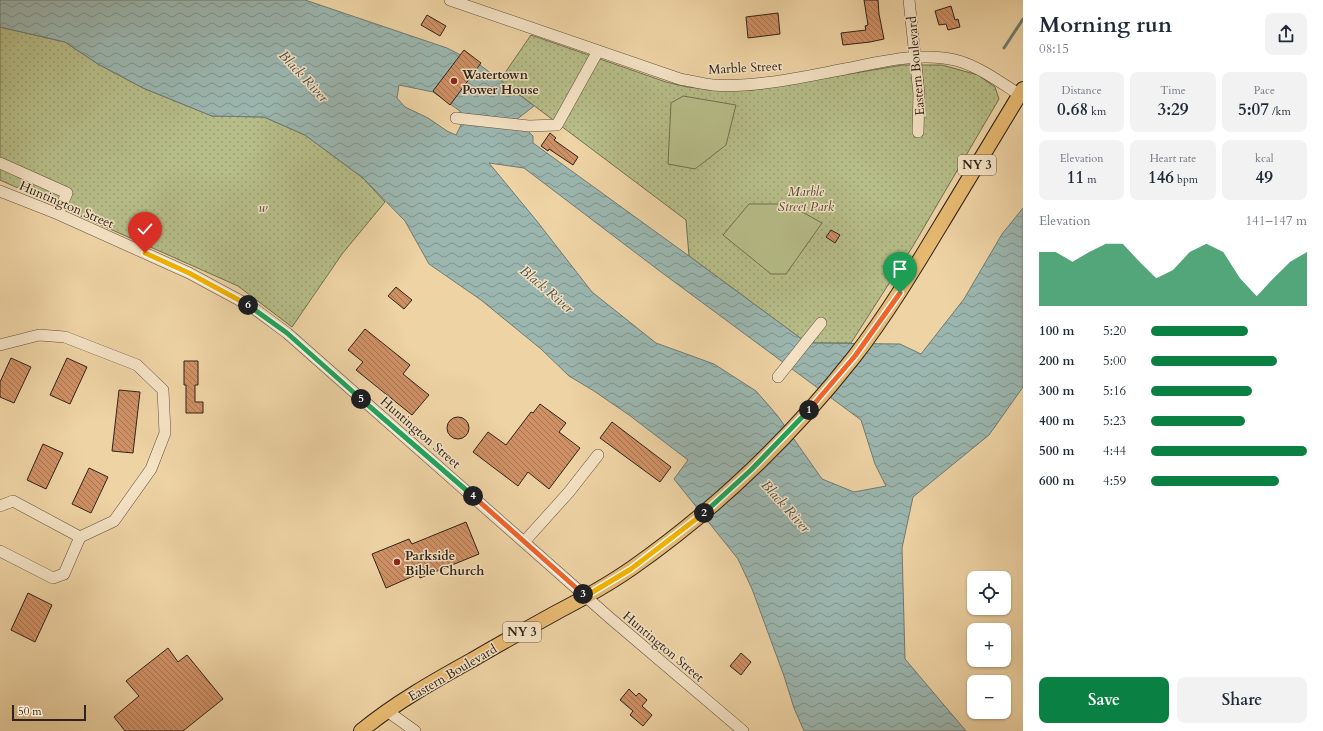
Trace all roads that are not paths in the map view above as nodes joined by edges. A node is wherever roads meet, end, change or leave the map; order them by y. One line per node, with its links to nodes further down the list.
1 (450, 0): 3 (street, Marble Street)
2 (909, 0): 4 (street, Eastern Boulevard)
3 (598, 51): 4 (street, Marble Street); 6 (street)
4 (915, 58): 5 (street, Marble Street); 7 (street, Eastern Boulevard)
5 (1021, 92): 19 (main road, Eastern Boulevard / NY 3)
6 (456, 118)
7 (918, 132)
8 (0, 163): 10 (street)
9 (0, 191): 10 (street, Huntington Street)
10 (58, 214): 17 (street, Huntington Street)
11 (821, 323): 13 (street)
12 (0, 345): 16 (street)
13 (778, 377)
14 (598, 455): 17 (street)
15 (0, 506): 16 (street)
16 (80, 537): 18 (street)
17 (524, 542): 19 (street, Huntington Street)
18 (0, 551)
19 (586, 596): 20 (main road, Eastern Boulevard / NY 3); 23 (street, Huntington Street)
20 (387, 712): 21 (main road, Eastern Boulevard / NY 3); 22 (street)
21 (361, 731)
22 (415, 731)
23 (742, 731)

